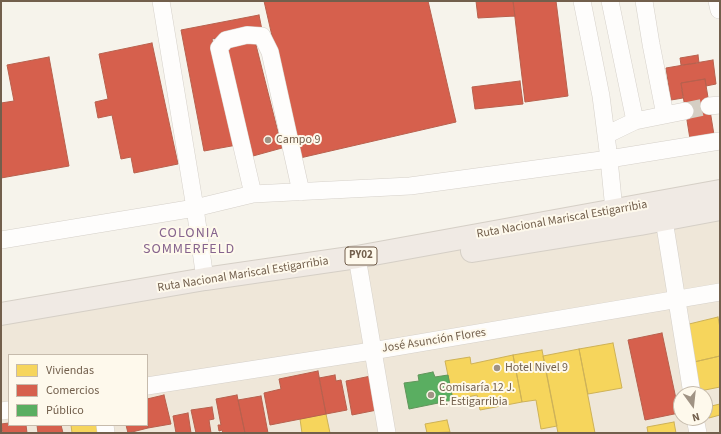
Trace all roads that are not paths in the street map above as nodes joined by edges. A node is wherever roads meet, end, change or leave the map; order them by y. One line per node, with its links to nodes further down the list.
1 (160, 1): 14 (street)
2 (582, 1): 8 (street)
3 (610, 1): 7 (street)
4 (644, 1): 6 (street)
5 (685, 111): 6 (street)
6 (665, 115): 7 (street)
7 (635, 121): 8 (street)
8 (606, 135): 10 (street)
9 (720, 141): 10 (street)
10 (609, 158): 12 (street); 16 (street)
11 (720, 191): 16 (highway, Ruta Nacional Mariscal Estigarribia / PY02)
12 (301, 192): 13 (street); 13 (street)
13 (253, 194): 14 (street)
14 (195, 208): 18 (street); 20 (street)
15 (720, 209): 17 (highway, Ruta Nacional Mariscal Estigarribia / PY02)
16 (614, 210): 20 (highway, Ruta Nacional Mariscal Estigarribia / PY02)
17 (664, 220): 19 (highway, Ruta Nacional Mariscal Estigarribia / PY02); 22 (street)
18 (1, 240)
19 (359, 268): 24 (highway, Ruta Nacional Mariscal Estigarribia / PY02); 25 (street)
20 (205, 280): 23 (highway, Ruta Nacional Mariscal Estigarribia / PY02)
21 (720, 292): 22 (street, José Asunción Flores)
22 (677, 301): 25 (street, José Asunción Flores); 27 (street)
23 (1, 314)
24 (1, 327)
25 (372, 351): 26 (street, José Asunción Flores); 28 (street)
26 (148, 386)
27 (691, 386)
28 (387, 433)

